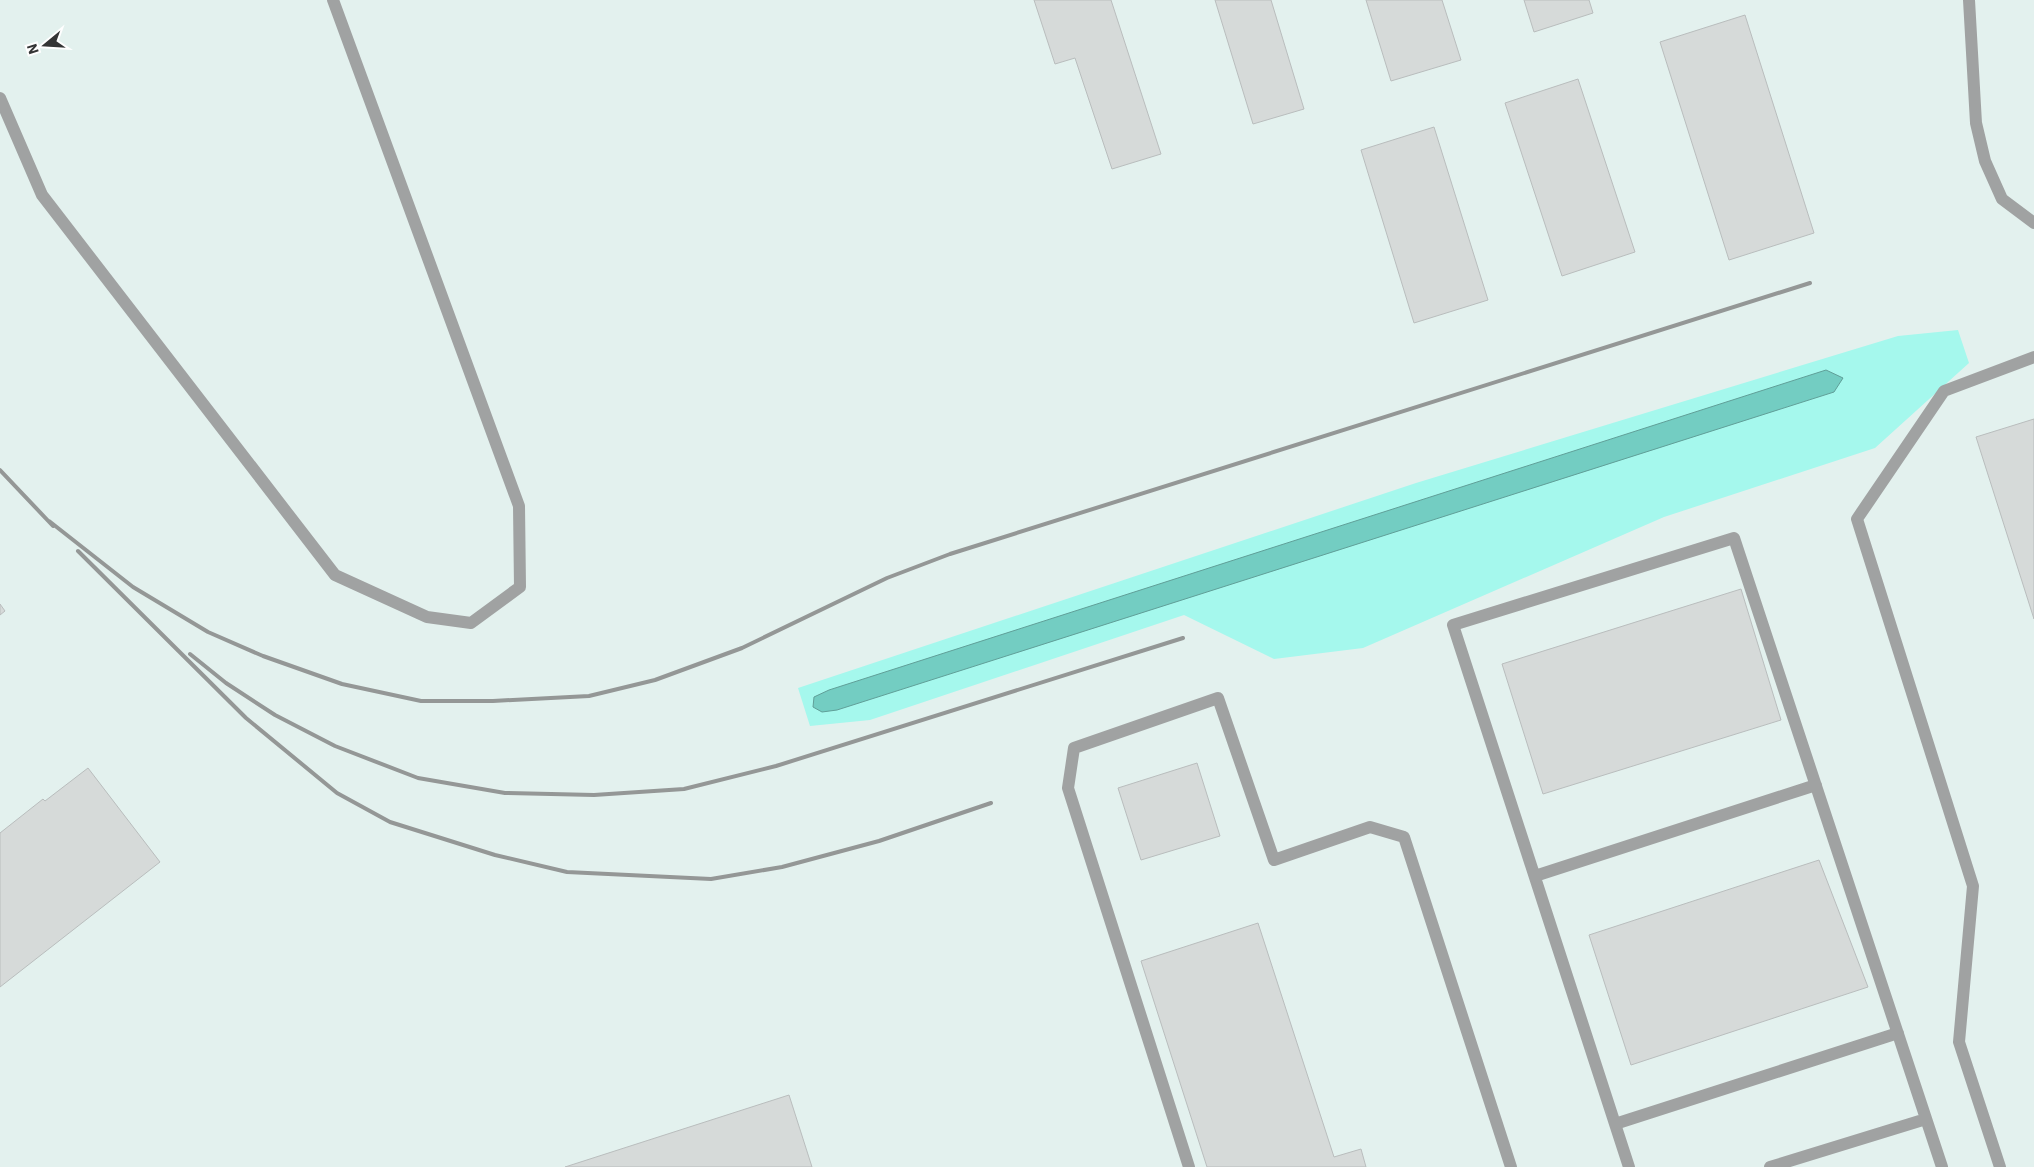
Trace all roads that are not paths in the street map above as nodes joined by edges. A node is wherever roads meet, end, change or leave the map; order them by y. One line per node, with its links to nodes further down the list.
1 (333, 0): 3 (lane)
2 (1969, 0): 4 (lane)
3 (0, 98)
4 (2034, 223)
5 (2034, 357): 16 (lane)
6 (1816, 785): 7 (lane); 7 (lane); 8 (lane)
7 (1535, 876): 10 (lane)
8 (1898, 1033): 9 (lane); 10 (lane)
9 (1926, 1119): 14 (lane); 15 (lane)
10 (1615, 1124): 13 (lane)
11 (1189, 1167): 12 (lane)
12 (1511, 1167)
13 (1629, 1167)
14 (1770, 1167)
15 (1942, 1167)
16 (2000, 1167)

